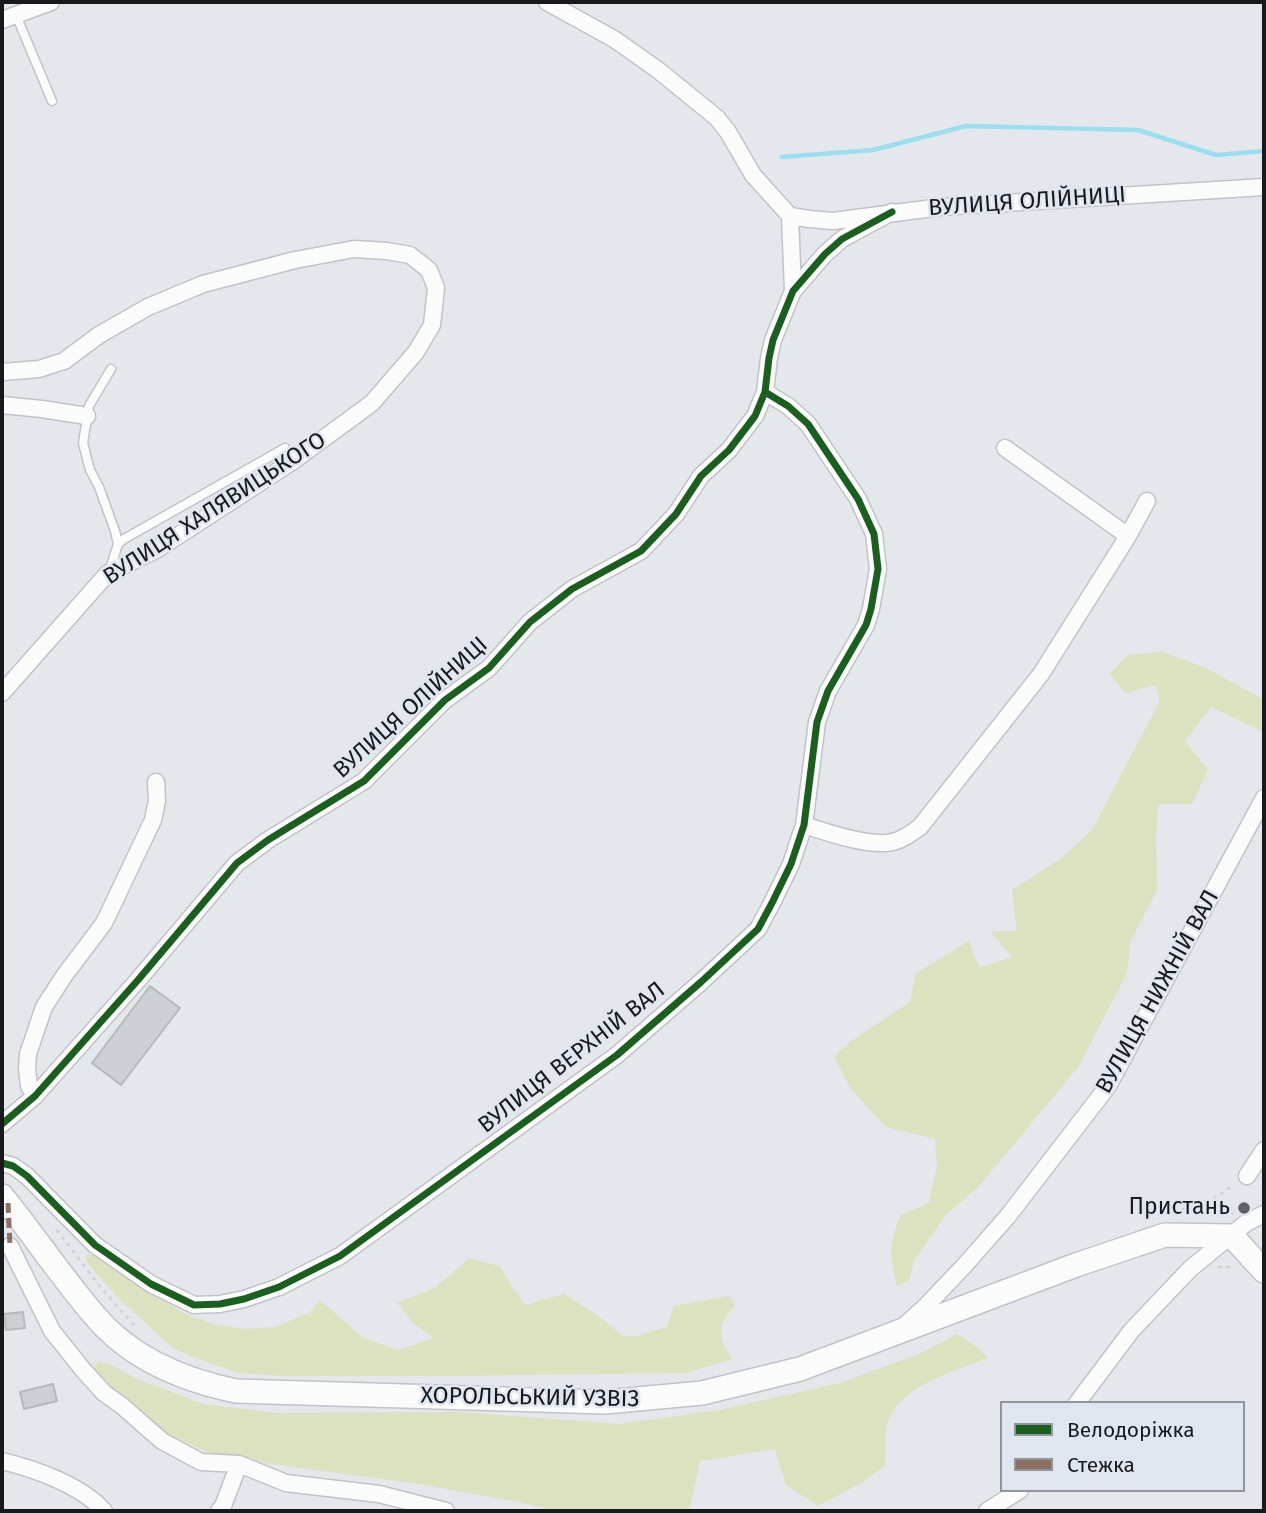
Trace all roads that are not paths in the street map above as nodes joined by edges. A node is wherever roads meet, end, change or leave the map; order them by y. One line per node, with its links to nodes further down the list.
1 (51, 2): 3 (street)
2 (547, 2): 7 (street)
3 (9, 18): 4 (lane)
4 (52, 101)
5 (1264, 187): 6 (street, ВУЛИЦЯ ОЛІЙНИЦІ)
6 (892, 212): 7 (street, ВУЛИЦЯ ОЛІЙНИЦІ); 8 (street)
7 (790, 216): 8 (street)
8 (793, 291): 11 (street, ВУЛИЦЯ ОЛІЙНИЦІ)
9 (111, 369): 13 (lane)
10 (2, 372): 19 (street, ВУЛИЦЯ ХАЛЯВИЦЬКОГО)
11 (765, 392): 23 (street, ВУЛИЦЯ ВЕРХНІЙ ВАЛ); 24 (street, ВУЛИЦЯ ОЛІЙНИЦІ)
12 (2, 405): 13 (street)
13 (87, 416): 18 (lane)
14 (285, 448): 18 (lane)
15 (1005, 448): 17 (street)
16 (1147, 501): 17 (street)
17 (1128, 536): 23 (street)
18 (118, 544): 19 (lane)
19 (108, 573): 20 (street, ВУЛИЦЯ ХАЛЯВИЦЬКОГО)
20 (2, 693)
21 (156, 782): 24 (street)
22 (1264, 798): 34 (street, ВУЛИЦЯ НИЖНІЙ ВАЛ)
23 (804, 825): 27 (street, ВУЛИЦЯ ВЕРХНІЙ ВАЛ)
24 (35, 1096): 25 (street, ВУЛИЦЯ ОЛІЙНИЦІ)
25 (2, 1124)
26 (1264, 1150): 28 (street)
27 (2, 1163)
28 (1247, 1176)
29 (2, 1196): 34 (main road, ХОРОЛЬСЬКИЙ УЗВІЗ)
30 (1264, 1214): 31 (street)
31 (1232, 1224): 33 (main road); 34 (main road, ХОРОЛЬСЬКИЙ УЗВІЗ); 35 (street)
32 (10, 1247): 37 (street)
33 (1264, 1272)
34 (897, 1333)
35 (1079, 1401)
36 (2, 1461): 39 (street)
37 (239, 1464): 40 (street); 41 (street)
38 (1017, 1492): 42 (street)
39 (104, 1511)
40 (219, 1511)
41 (446, 1511)
42 (986, 1511)

